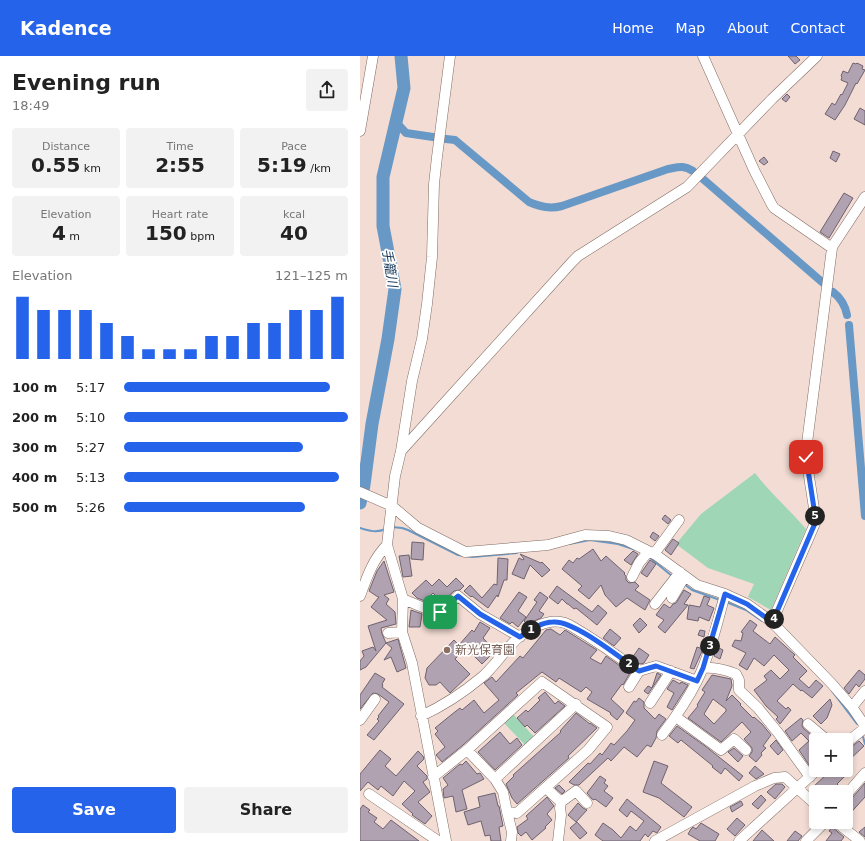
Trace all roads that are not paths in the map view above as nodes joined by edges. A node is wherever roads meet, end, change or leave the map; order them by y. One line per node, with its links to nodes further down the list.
1 (372, 56): 5 (street)
2 (450, 56): 9 (street)
3 (703, 56): 6 (street)
4 (817, 56): 6 (street)
5 (360, 131)
6 (738, 134): 8 (street); 9 (street)
7 (865, 196): 8 (street)
8 (832, 247): 22 (street)
9 (400, 451): 11 (street)
10 (360, 492): 11 (street)
11 (392, 506): 13 (street); 14 (street)
12 (679, 520): 14 (street)
13 (387, 545): 17 (street); 19 (street)
14 (651, 553): 15 (street); 16 (street)
15 (632, 577)
16 (679, 578): 18 (street); 20 (street); 21 (street)
17 (360, 596)
18 (672, 598)
19 (403, 599): 23 (street); 25 (street)
20 (724, 599): 22 (street); 26 (street)
21 (655, 604)
22 (772, 622): 35 (street)
23 (402, 632): 24 (street); 36 (street)
24 (388, 633)
25 (520, 637): 27 (street); 36 (street)
26 (703, 668): 29 (street); 46 (street)
27 (639, 671): 28 (street); 30 (street)
28 (671, 672): 29 (street); 33 (street)
29 (697, 681): 37 (street)
30 (629, 687)
31 (865, 691): 35 (street)
32 (375, 699): 38 (street)
33 (650, 703)
34 (576, 704): 44 (street); 50 (street); 52 (street)
35 (852, 707): 40 (street)
36 (421, 716): 48 (street)
37 (676, 717): 42 (street); 45 (street)
38 (360, 720)
39 (808, 724): 41 (street)
40 (865, 727): 43 (street)
41 (819, 733)
42 (662, 735)
43 (853, 737)
44 (467, 750): 48 (street); 50 (street)
45 (746, 750)
46 (809, 768)
47 (865, 773): 51 (street)
48 (433, 777): 62 (street)
49 (809, 777): 53 (street)
50 (495, 778): 58 (street)
51 (853, 787)
52 (546, 788): 56 (street); 58 (street)
53 (797, 788): 55 (street); 65 (street); 66 (street)
54 (369, 794): 61 (street)
55 (809, 799)
56 (561, 802): 57 (street); 64 (street)
57 (587, 803)
58 (508, 812): 63 (street)
59 (818, 829): 67 (street)
60 (845, 829): 68 (street)
61 (438, 841)
62 (446, 841)
63 (510, 841)
64 (558, 841)
65 (655, 841)
66 (739, 841)
67 (806, 841)
68 (860, 841)

